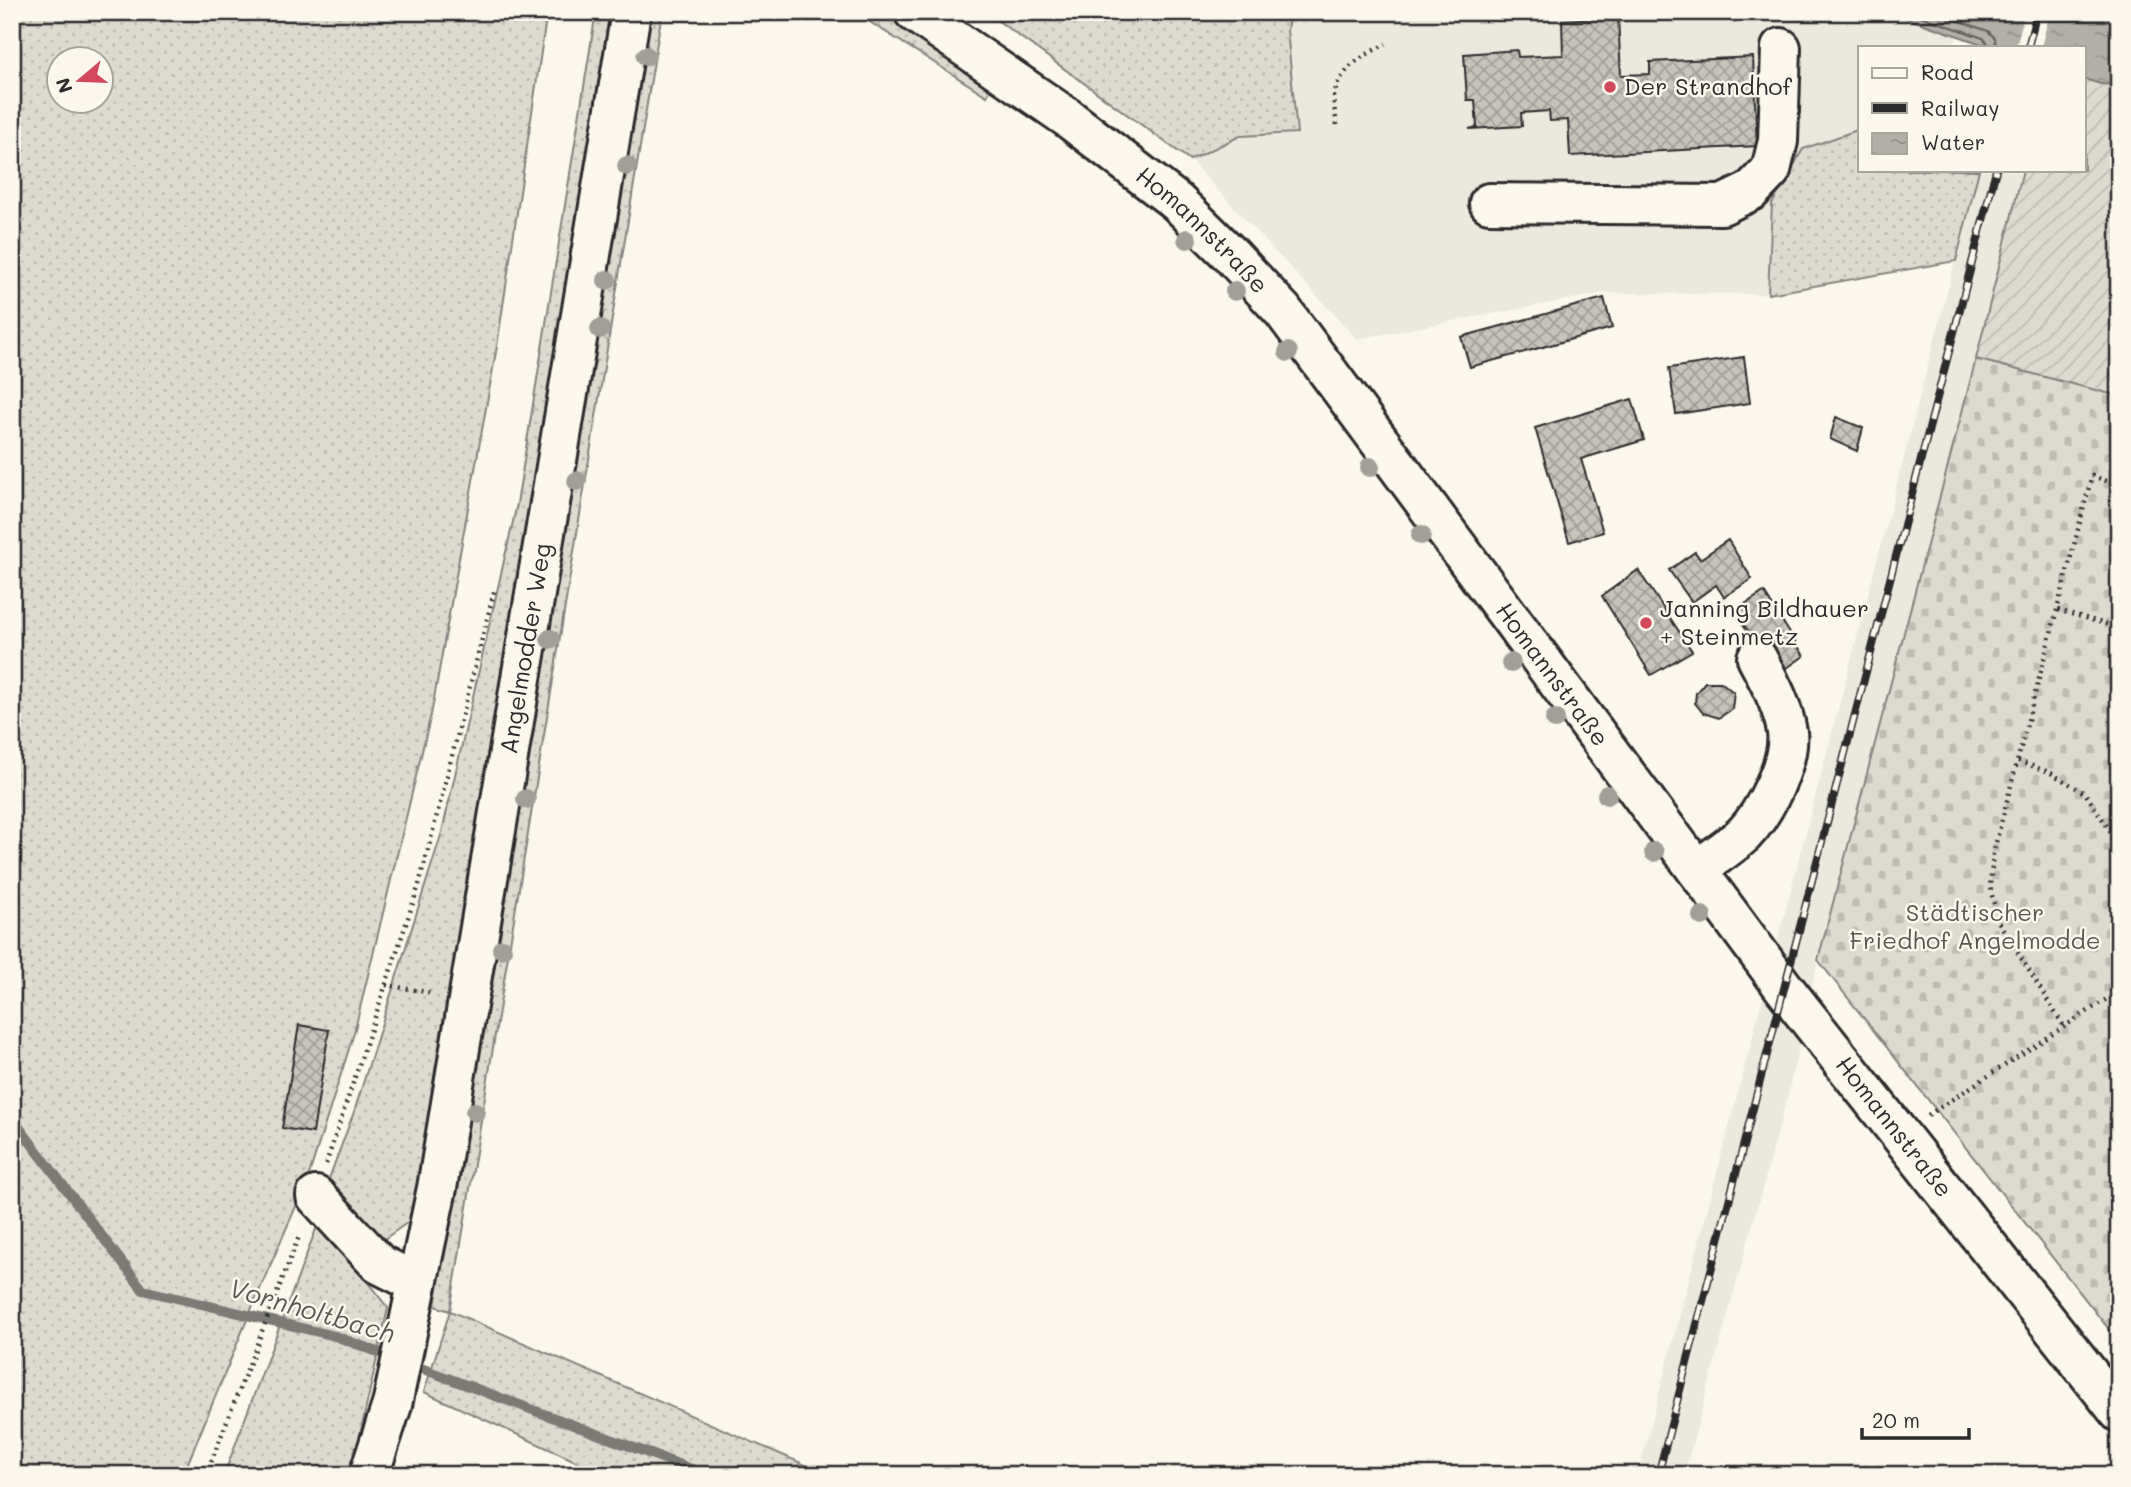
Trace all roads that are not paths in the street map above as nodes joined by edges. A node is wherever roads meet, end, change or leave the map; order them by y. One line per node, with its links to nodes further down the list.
1 (631, 12): 8 (street, Angelmodder Weg)
2 (914, 12): 6 (street, Homannstraße)
3 (1781, 48): 4 (street)
4 (1489, 203)
5 (1757, 658): 6 (street)
6 (1697, 870): 9 (street, Homannstraße)
7 (316, 1196): 8 (street)
8 (417, 1283): 10 (street, Angelmodder Weg)
9 (2119, 1412)
10 (369, 1475)

